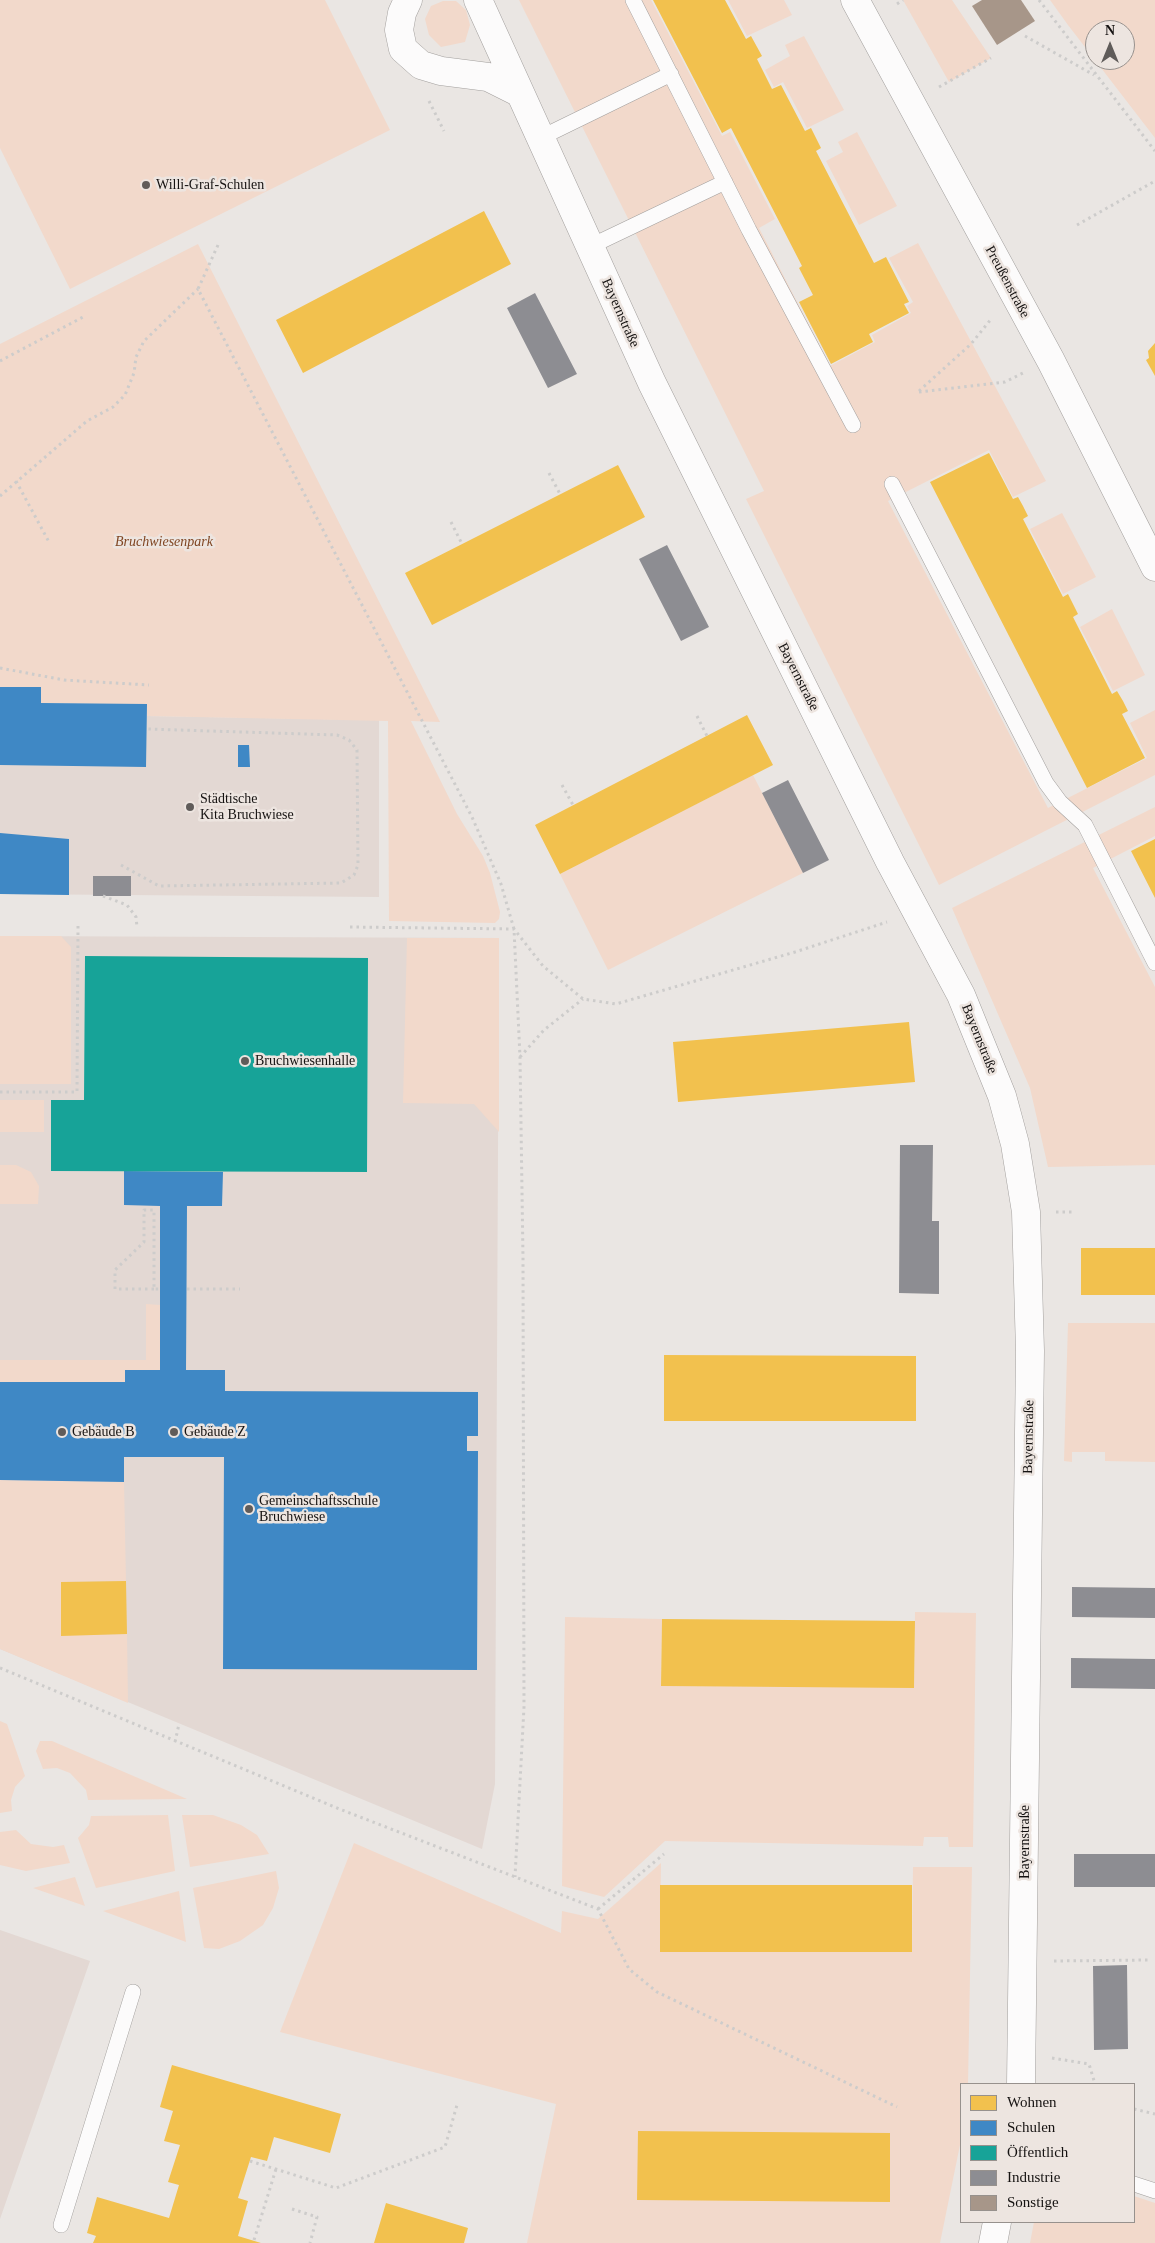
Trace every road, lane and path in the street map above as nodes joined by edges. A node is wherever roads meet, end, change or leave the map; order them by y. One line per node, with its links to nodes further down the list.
1 (408, 0): 13 (street)
2 (478, 0): 13 (street, Bayernstraße)
3 (633, 0): 10 (lane)
4 (855, 0): 22 (street, Preußenstraße)
5 (903, 0): 7 (path)
6 (1039, 0): 11 (path)
7 (897, 4)
8 (1025, 36): 11 (path)
9 (991, 58): 12 (path)
10 (671, 74): 14 (lane); 17 (lane)
11 (1097, 76): 15 (path)
12 (937, 88)
13 (520, 93): 14 (street, Bayernstraße)
14 (540, 138): 20 (street, Bayernstraße)
15 (1155, 151)
16 (1155, 181): 18 (path)
17 (725, 182): 20 (lane); 26 (lane)
18 (1076, 225)
19 (218, 245): 21 (path)
20 (590, 246): 45 (street, Bayernstraße)
21 (198, 289): 28 (path); 49 (path)
22 (1018, 303): 24 (street, Preußenstraße); 24 (path)
23 (85, 316): 25 (path)
24 (1051, 361): 35 (street, Preußenstraße)
25 (0, 362)
26 (853, 425)
27 (549, 473): 30 (path)
28 (16, 481): 31 (path); 33 (path)
29 (892, 484): 50 (lane)
30 (560, 494)
31 (0, 496)
32 (451, 522): 34 (path)
33 (49, 542)
34 (462, 544)
35 (1155, 567)
36 (0, 668): 37 (path)
37 (149, 685)
38 (697, 716): 40 (path)
39 (147, 729): 43 (path)
40 (707, 736)
41 (562, 785): 42 (path)
42 (572, 805)
43 (122, 865)
44 (103, 896): 47 (path)
45 (916, 911): 51 (path); 70 (street, Bayernstraße)
46 (78, 926): 53 (path)
47 (137, 927)
48 (350, 927): 49 (path)
49 (514, 929): 51 (path); 52 (path)
50 (1155, 963)
51 (583, 999): 52 (path)
52 (520, 1057): 64 (path)
53 (0, 1092)
54 (1057, 1212): 55 (path)
55 (1075, 1212)
56 (154, 1288): 56 (path); 57 (path)
57 (160, 1288)
58 (187, 1288): 59 (path)
59 (240, 1288)
60 (0, 1668): 62 (path)
61 (179, 1724): 62 (path)
62 (176, 1742): 64 (path)
63 (664, 1854): 65 (path)
64 (515, 1877): 65 (path)
65 (598, 1909): 73 (path)
66 (1150, 1960): 67 (path)
67 (1054, 1961)
68 (133, 1992): 82 (lane)
69 (1051, 2058): 71 (path)
70 (1021, 2083)
71 (1095, 2083)
72 (457, 2104): 77 (path)
73 (897, 2107)
74 (1135, 2109): 75 (path)
75 (1155, 2114)
76 (250, 2161): 77 (path)
77 (276, 2169): 83 (path)
78 (1135, 2184): 79 (lane)
79 (1155, 2191)
80 (292, 2209): 84 (path)
81 (997, 2223): 85 (street)
82 (61, 2225)
83 (254, 2240)
84 (310, 2243)
85 (993, 2243)

